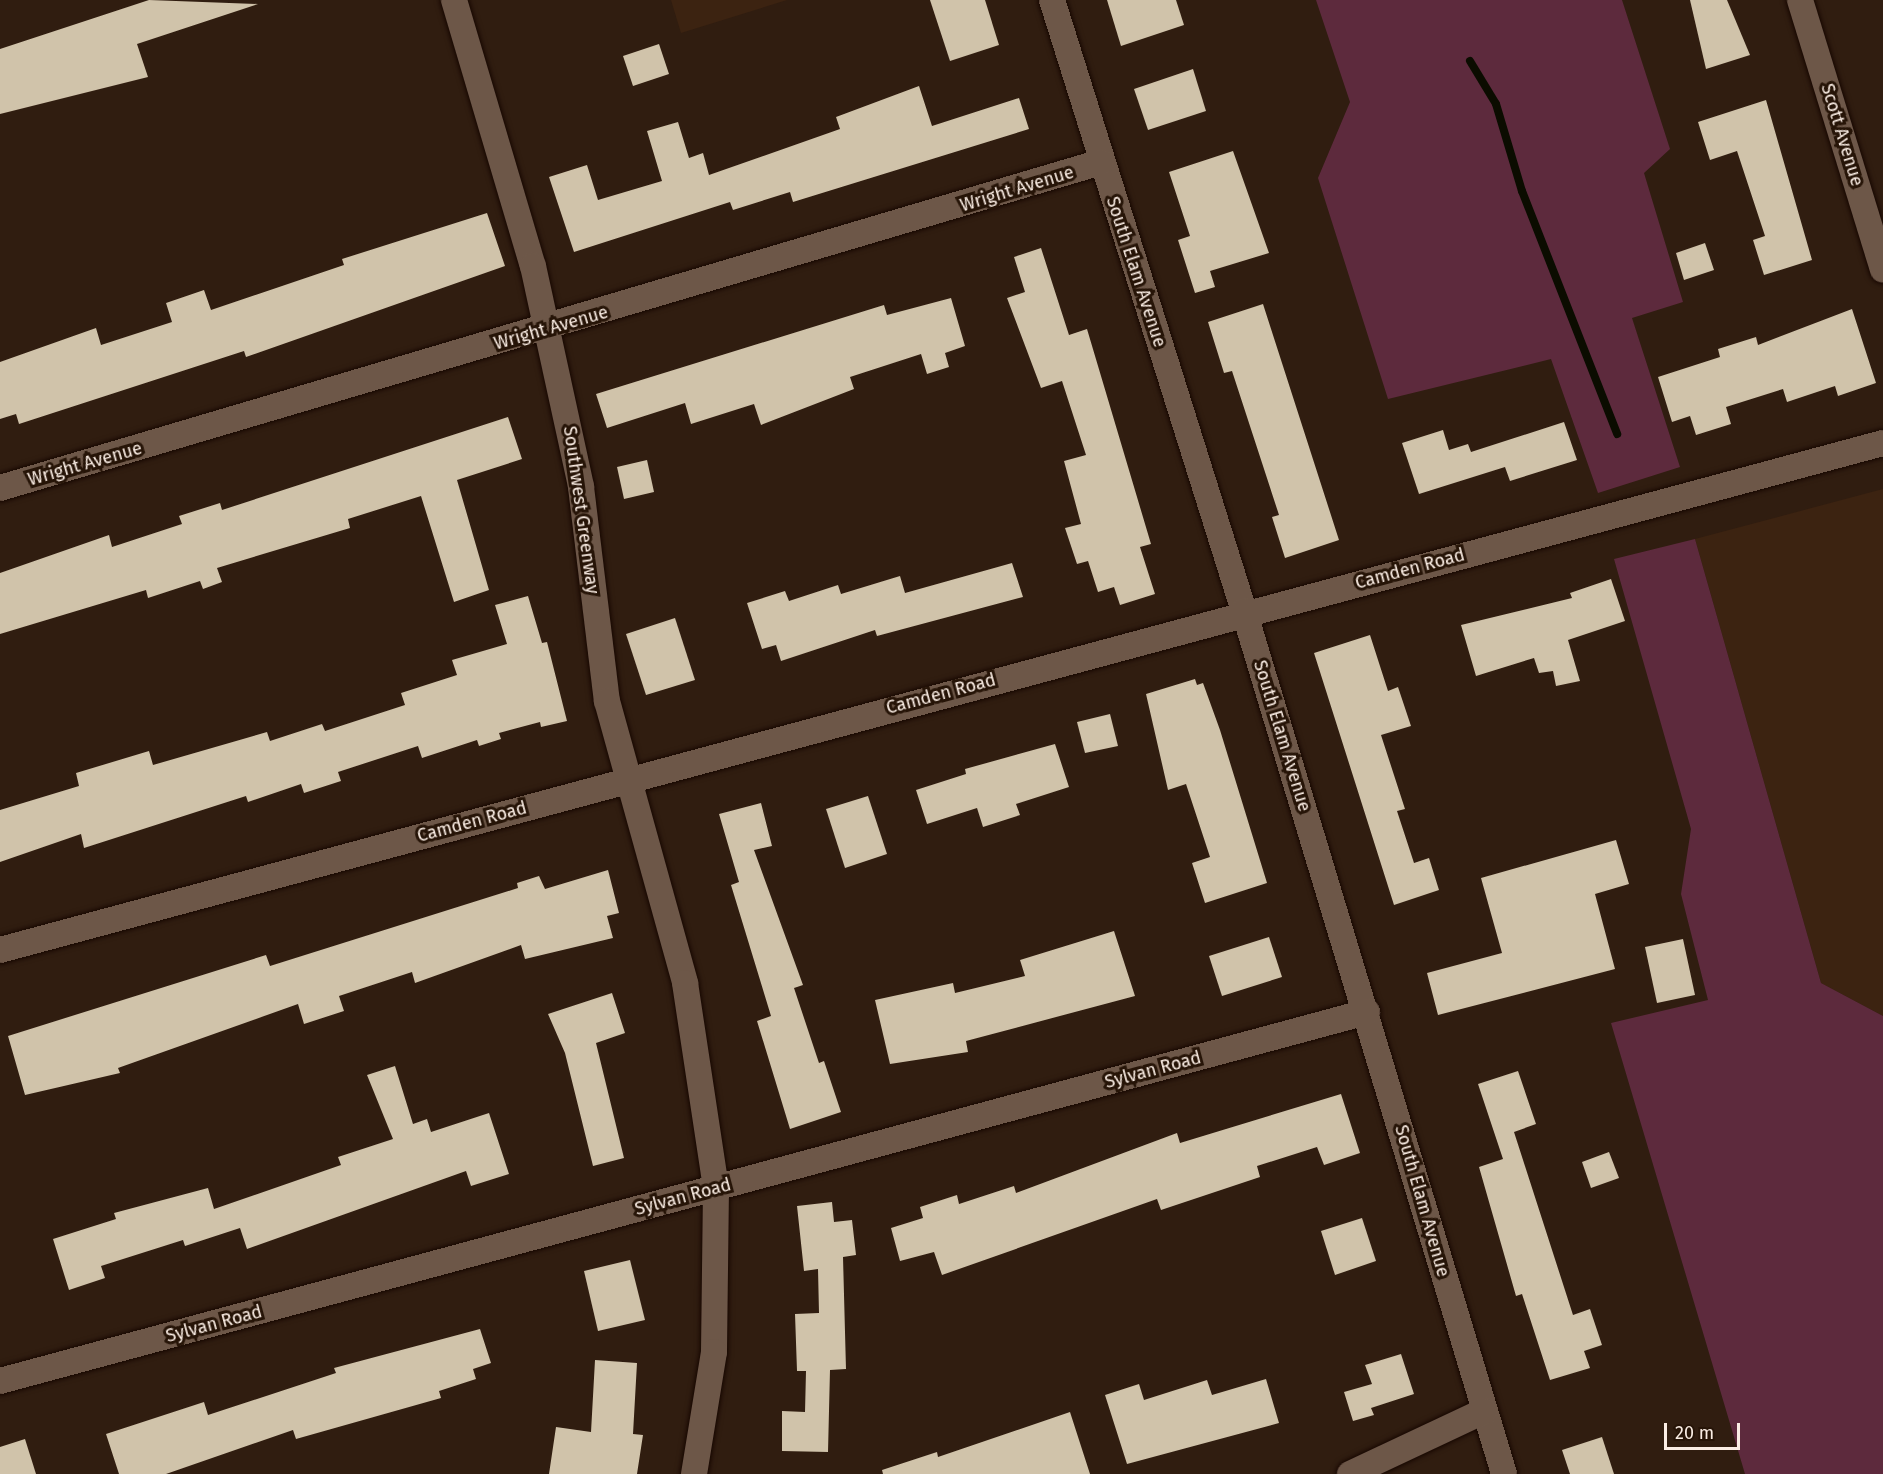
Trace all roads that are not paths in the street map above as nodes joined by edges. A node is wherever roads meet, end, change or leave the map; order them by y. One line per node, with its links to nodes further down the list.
1 (454, 0): 6 (street, Southwest Greenway)
2 (1052, 0): 4 (street, South Elam Avenue)
3 (1800, 0): 5 (street, Scott Avenue)
4 (1101, 162): 6 (street, Wright Avenue); 9 (street, South Elam Avenue)
5 (1883, 270)
6 (544, 331): 8 (street, Wright Avenue); 10 (street, Southwest Greenway)
7 (1883, 443): 9 (street, Camden Road)
8 (0, 488)
9 (1244, 611): 10 (street, Camden Road); 12 (street, South Elam Avenue)
10 (629, 780): 11 (street, Camden Road); 13 (street, Southwest Greenway)
11 (0, 950)
12 (1366, 1012): 13 (street, Sylvan Road); 15 (street, South Elam Avenue)
13 (716, 1188): 14 (street, Sylvan Road); 16 (street, Southwest Greenway)
14 (0, 1381)
15 (1484, 1411): 17 (street); 18 (street, South Elam Avenue)
16 (694, 1474)
17 (1350, 1474)
18 (1504, 1474)

